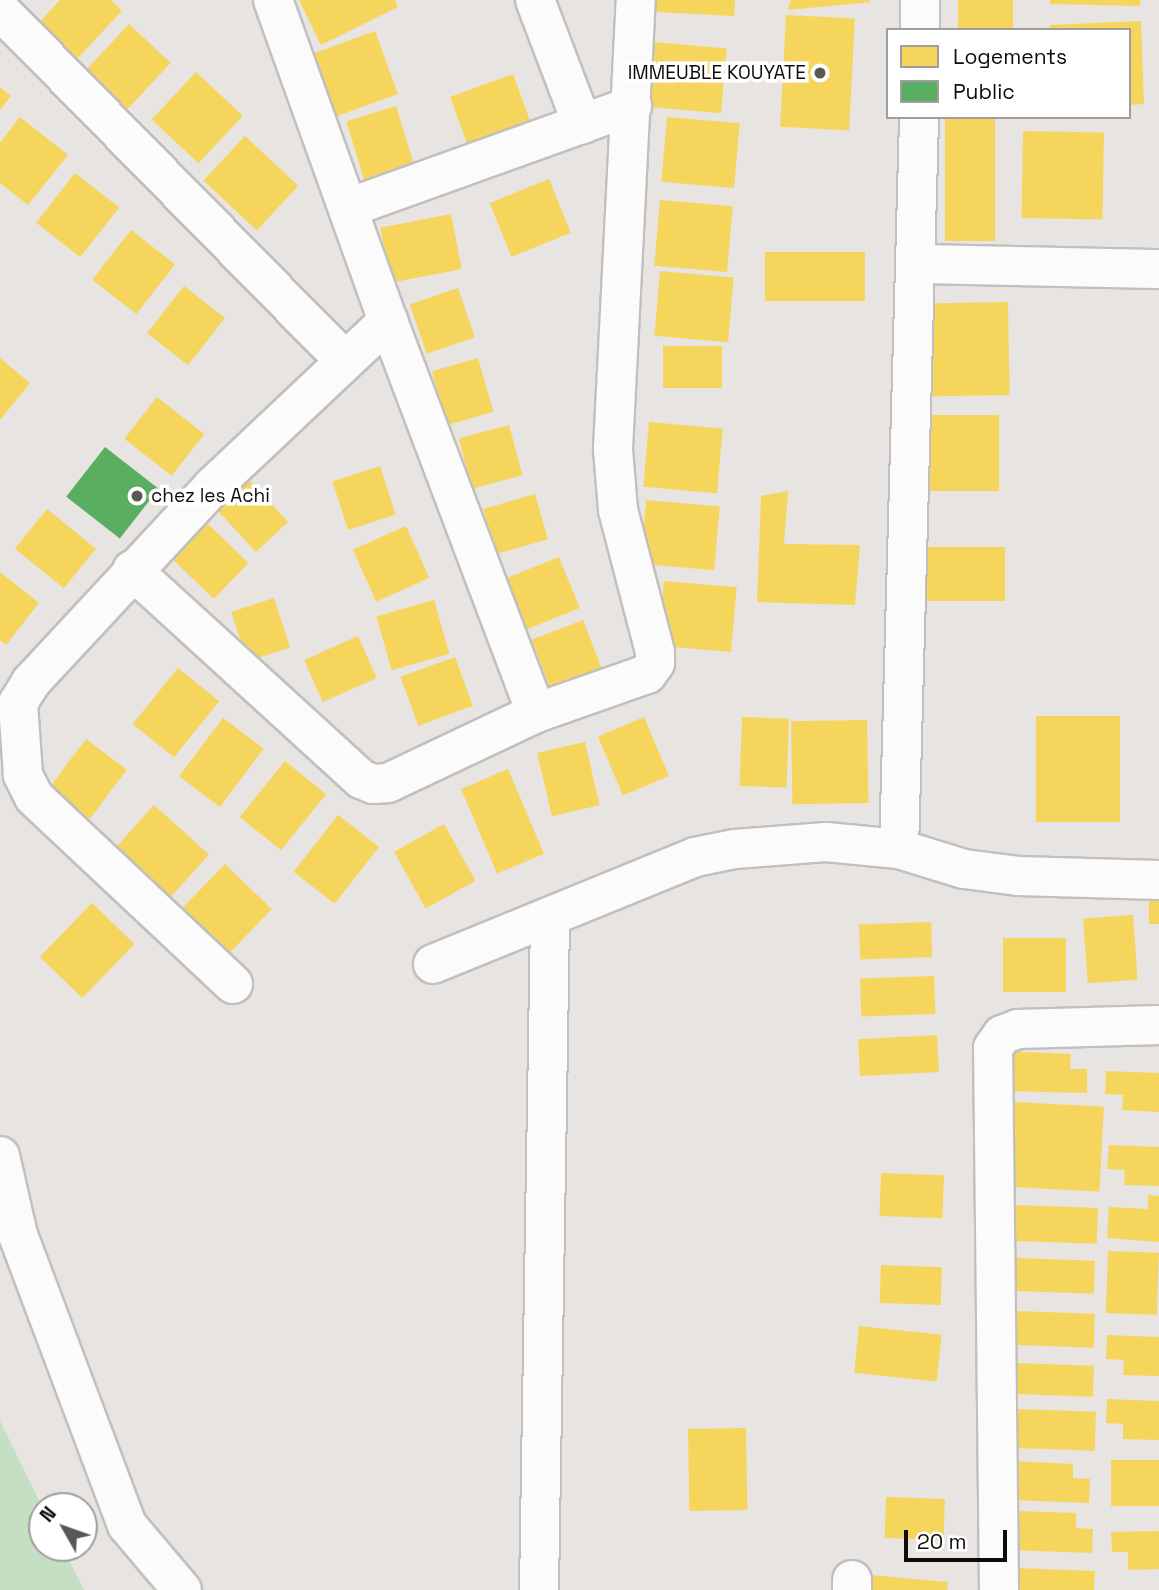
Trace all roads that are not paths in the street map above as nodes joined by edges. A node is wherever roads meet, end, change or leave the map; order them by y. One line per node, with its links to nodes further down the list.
1 (273, 0): 10 (street)
2 (535, 0): 9 (street)
3 (636, 0): 7 (street)
4 (920, 0): 6 (street)
5 (0, 10): 14 (street)
6 (920, 28)
7 (632, 106): 9 (street); 16 (street)
8 (919, 119): 11 (street)
9 (582, 124): 10 (street)
10 (348, 208): 13 (street)
11 (917, 264): 12 (street); 17 (street)
12 (1159, 269)
13 (388, 321): 14 (street); 16 (street)
14 (343, 359): 15 (street)
15 (132, 570): 16 (street); 21 (street)
16 (536, 713)
17 (899, 849): 18 (street); 19 (street)
18 (1159, 880)
19 (550, 917): 20 (street); 26 (street)
20 (433, 964)
21 (233, 984)
22 (1159, 1025): 27 (street)
23 (0, 1156): 24 (street)
24 (9, 1241): 25 (street)
25 (182, 1590)
26 (539, 1590)
27 (999, 1590)

